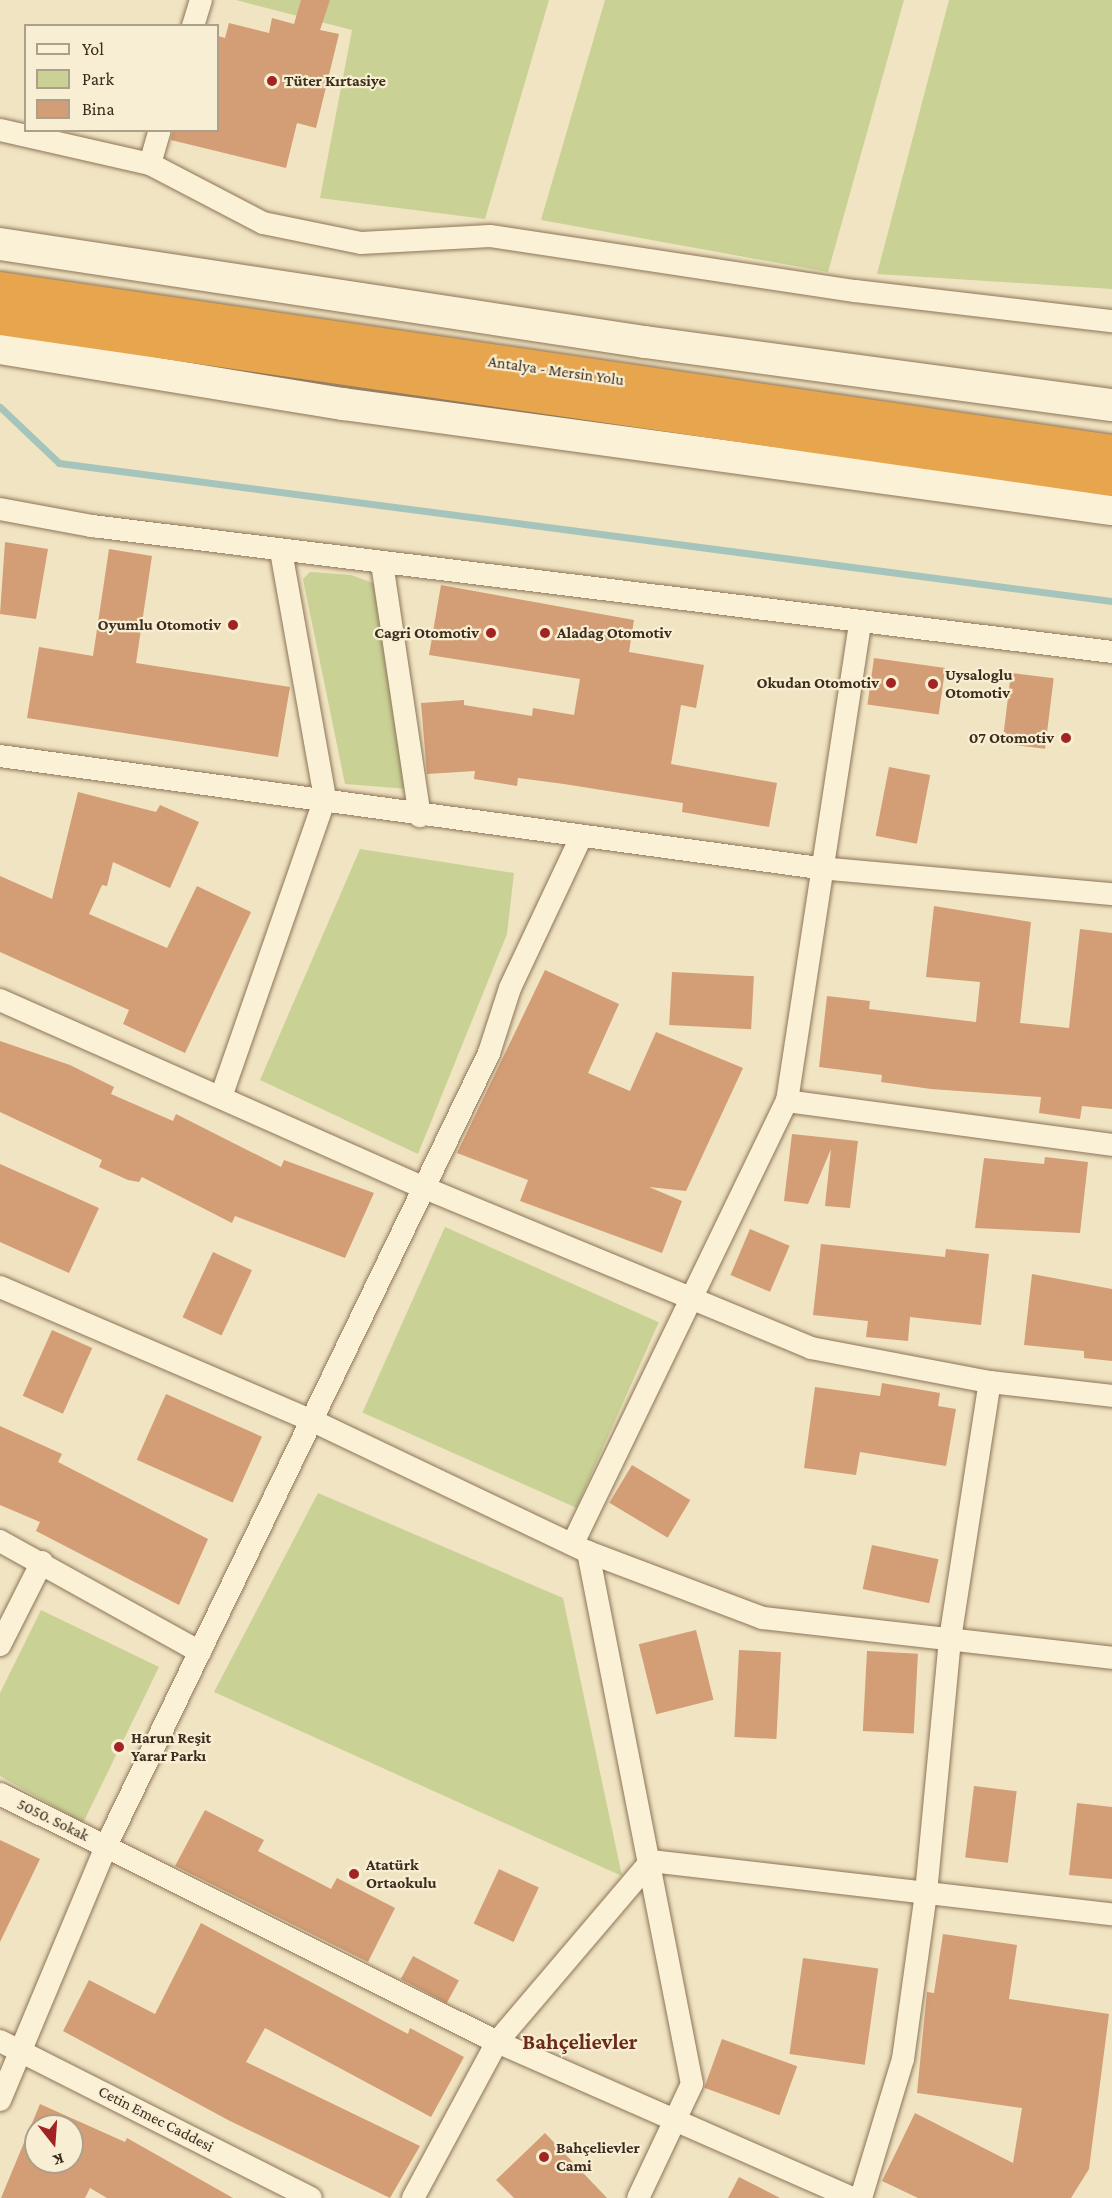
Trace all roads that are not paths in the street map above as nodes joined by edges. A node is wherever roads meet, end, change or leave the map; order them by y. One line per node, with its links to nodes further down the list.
1 (201, 0): 2 (street)
2 (194, 24)
3 (0, 130): 5 (street)
4 (159, 132): 5 (street)
5 (150, 164): 9 (street)
6 (0, 244): 12 (street)
7 (0, 288): 11 (highway, Antalya - Mersin Yolu)
8 (0, 318): 11 (highway, Antalya - Mersin Yolu)
9 (1112, 321)
10 (0, 348): 16 (street)
11 (467, 374): 13 (highway, Antalya - Mersin Yolu); 14 (highway, Antalya - Mersin Yolu)
12 (1112, 405)
13 (1112, 451)
14 (1112, 479)
15 (0, 509): 17 (street)
16 (1112, 509)
17 (281, 550): 18 (street); 22 (street)
18 (382, 562): 19 (street); 23 (street)
19 (860, 622): 20 (street); 25 (street)
20 (1112, 652)
21 (0, 756): 22 (street)
22 (325, 798): 23 (street); 28 (street)
23 (420, 816): 24 (street)
24 (581, 837): 25 (street); 31 (street)
25 (819, 868): 26 (street); 29 (street)
26 (1112, 894)
27 (0, 1000): 28 (street)
28 (221, 1097): 31 (street)
29 (787, 1101): 30 (street); 33 (street)
30 (1112, 1145)
31 (425, 1188): 33 (street); 36 (street)
32 (0, 1287): 36 (street)
33 (690, 1301): 34 (street); 38 (street)
34 (990, 1382): 35 (street); 40 (street)
35 (1112, 1396)
36 (311, 1420): 38 (street); 42 (street)
37 (0, 1540): 39 (street)
38 (581, 1546): 40 (street); 46 (street)
39 (42, 1562): 41 (street); 42 (street)
40 (950, 1640): 43 (street); 47 (street)
41 (0, 1645)
42 (200, 1652): 45 (street)
43 (1112, 1658)
44 (0, 1794): 45 (street, 5050. Sokak)
45 (106, 1846): 49 (street, 5050. Sokak); 50 (street)
46 (651, 1862): 47 (street); 49 (street); 52 (street)
47 (926, 1893): 48 (street); 57 (street)
48 (1112, 1914)
49 (497, 2042): 52 (street, 5050. Sokak); 54 (street)
50 (9, 2045): 51 (street); 53 (street, Cetin Emec Caddesi)
51 (0, 2100)
52 (677, 2119): 55 (street); 56 (street, 5050. Sokak)
53 (312, 2198)
54 (413, 2198)
55 (638, 2198)
56 (852, 2198)
57 (861, 2198)

